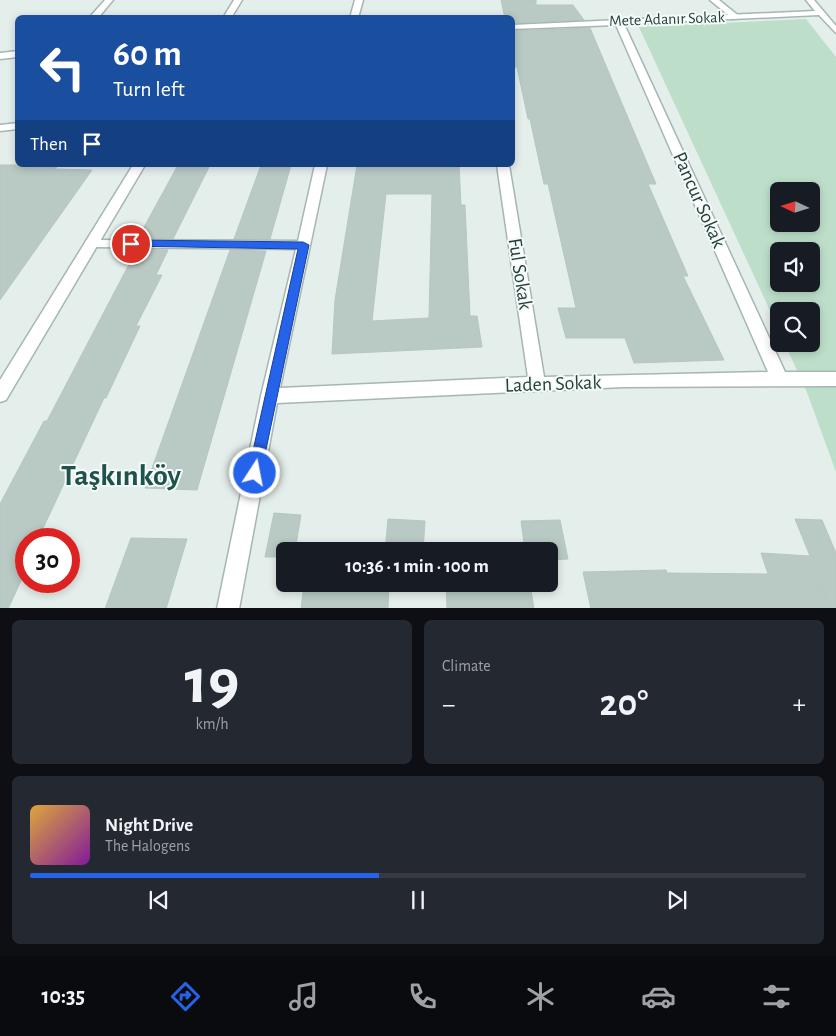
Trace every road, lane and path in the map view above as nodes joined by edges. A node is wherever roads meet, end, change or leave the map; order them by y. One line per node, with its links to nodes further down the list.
1 (110, 0): 7 (street)
2 (238, 0): 8 (street)
3 (358, 0): 9 (street)
4 (714, 0): 10 (street)
5 (810, 0): 6 (street)
6 (821, 13): 10 (street, Mete Adanır Sokak); 13 (street)
7 (96, 15)
8 (229, 15)
9 (355, 15)
10 (736, 17): 11 (street, Mete Adanır Sokak)
11 (618, 21): 12 (street, Mete Adanır Sokak); 23 (street, Pancur Sokak)
12 (515, 26)
13 (836, 31)
14 (15, 54): 15 (street)
15 (0, 56)
16 (15, 126): 17 (street)
17 (0, 128)
18 (138, 167): 21 (street)
19 (321, 167): 22 (street)
20 (503, 167): 25 (street, Ful Sokak)
21 (92, 243): 22 (street); 26 (street)
22 (303, 245): 27 (street)
23 (779, 378): 24 (street, Laden Sokak); 25 (street, Laden Sokak)
24 (836, 379)
25 (537, 384): 27 (street, Laden Sokak)
26 (0, 395)
27 (270, 396): 28 (street)
28 (228, 608)

